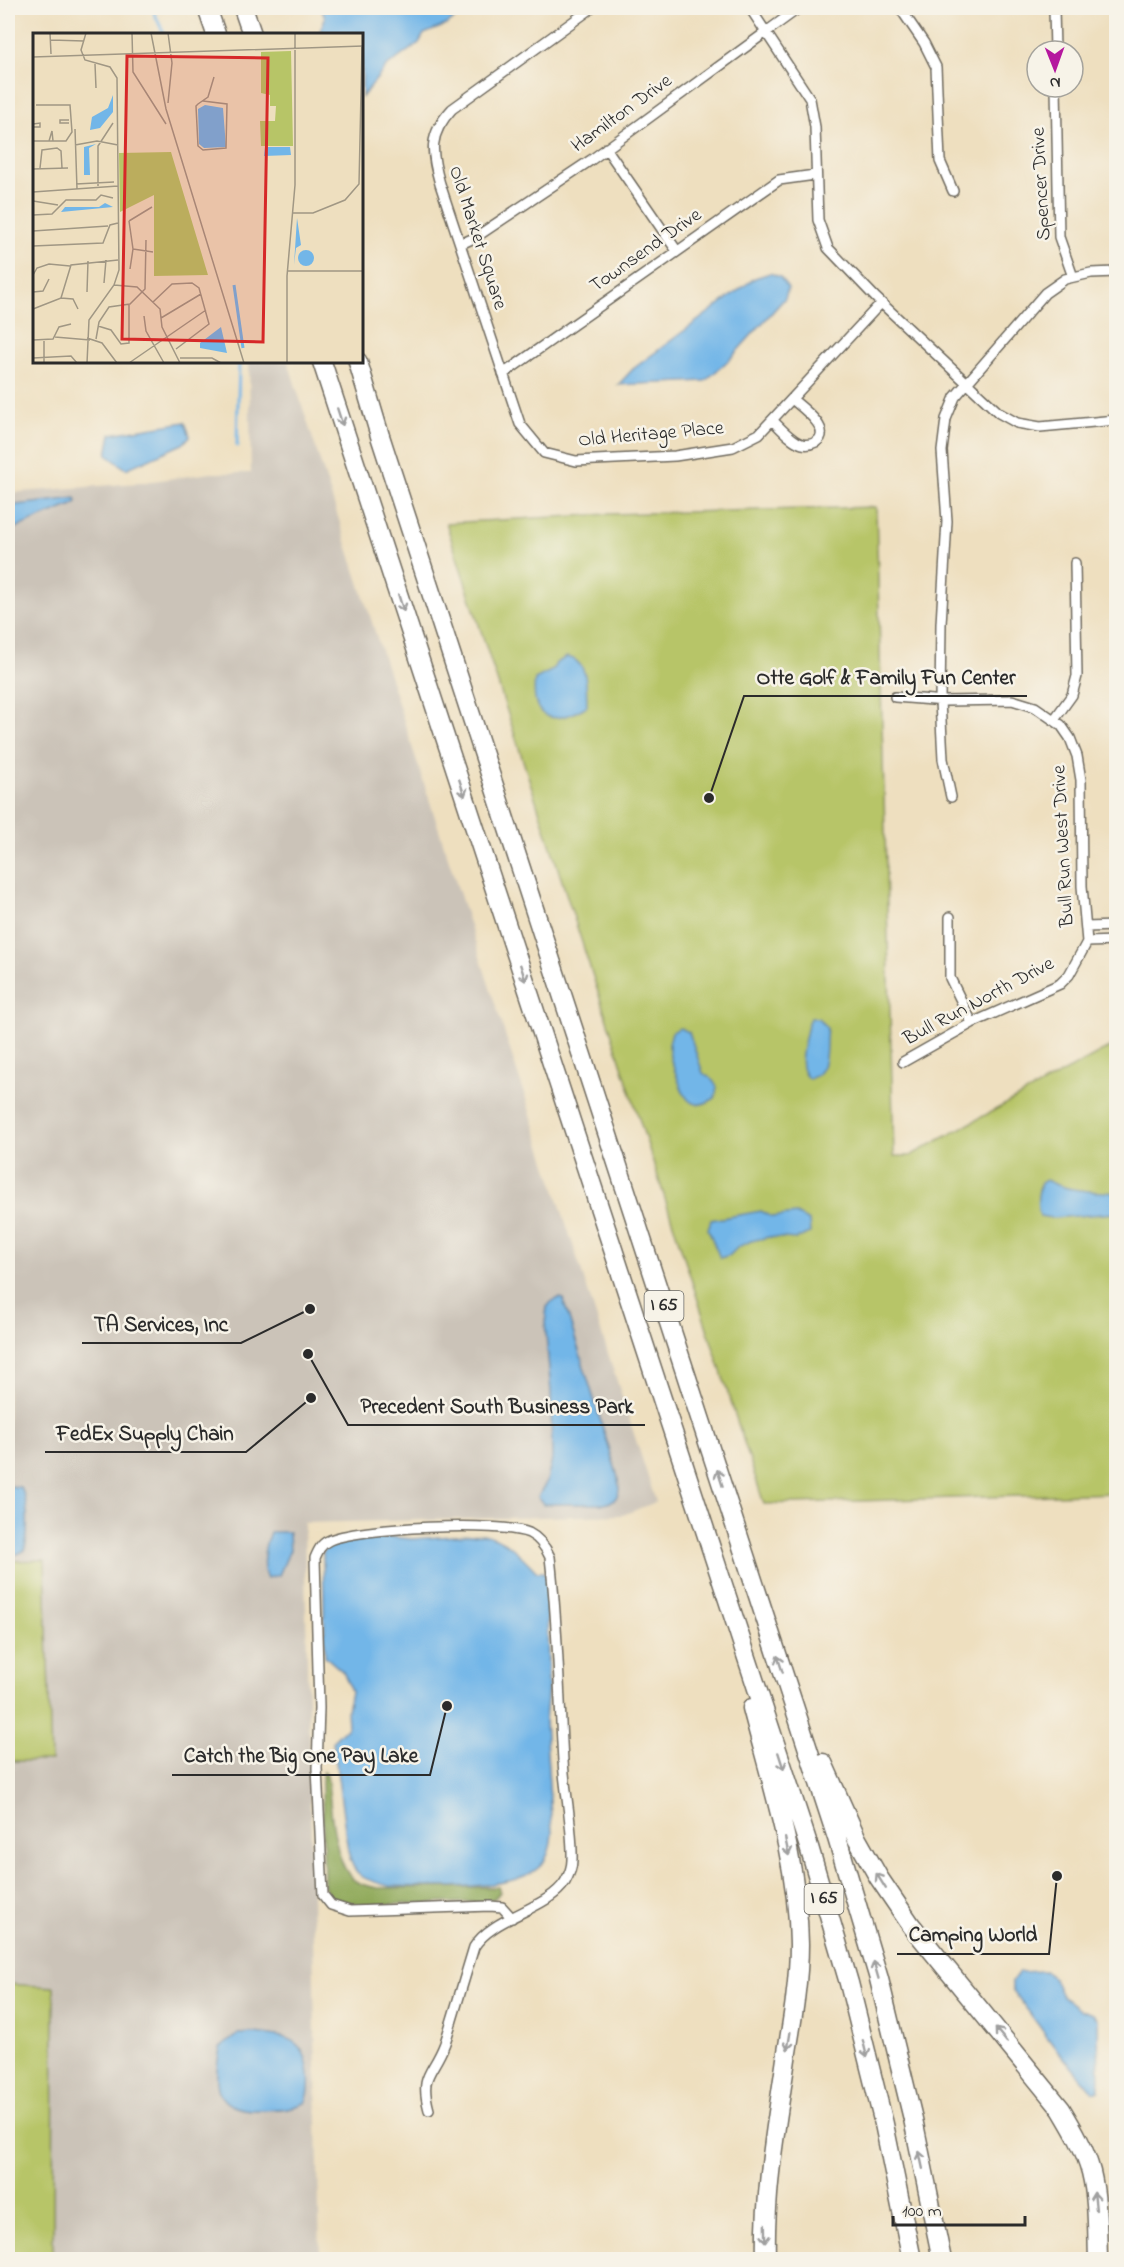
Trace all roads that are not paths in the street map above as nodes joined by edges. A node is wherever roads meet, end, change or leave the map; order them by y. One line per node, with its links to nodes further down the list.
1 (207, 8): 9 (highway)
2 (243, 8): 10 (highway)
3 (592, 8): 16 (street, Old Market Square)
4 (750, 8): 8 (street)
5 (799, 8): 8 (street, Hamilton Drive)
6 (900, 8): 15 (street)
7 (1054, 8): 11 (street)
8 (766, 31): 13 (street, Hamilton Drive); 14 (street)
9 (216, 33)
10 (252, 33)
11 (1055, 39)
12 (1056, 99): 19 (street, Spencer Drive)
13 (606, 148): 16 (street, Hamilton Drive); 17 (street)
14 (815, 175): 17 (street, Townsend Drive); 20 (street)
15 (953, 191)
16 (461, 244): 23 (street, Old Market Square)
17 (677, 251): 23 (street, Townsend Drive)
18 (1116, 272): 19 (street)
19 (1072, 277): 24 (street)
20 (881, 303): 24 (street); 25 (street, Old Heritage Place)
21 (322, 363): 40 (highway, I 65, one-way to 40)
22 (358, 363): 41 (highway, I 65, one-way to 22)
23 (503, 374): 26 (street, Old Heritage Place)
24 (968, 384): 27 (street); 30 (street)
25 (792, 399): 26 (street, Old Heritage Place); 26 (street)
26 (772, 420)
27 (1116, 420)
28 (1075, 563): 31 (street)
29 (895, 697): 30 (street)
30 (940, 701): 31 (street); 32 (street)
31 (1054, 720): 35 (street, Bull Run West Drive)
32 (951, 797)
33 (950, 917): 38 (street)
34 (1116, 926): 35 (street)
35 (1086, 927): 37 (street, Bull Run West Drive)
36 (1116, 941): 37 (street)
37 (1087, 942): 38 (street, Bull Run North Drive)
38 (972, 1023): 39 (street, Bull Run North Drive)
39 (903, 1062)
40 (711, 1546): 44 (highway, one-way to 44); 45 (highway, I 65, one-way to 45)
41 (791, 1697): 46 (highway, I 65, one-way to 41); 47 (highway, one-way to 41)
42 (512, 1918): 42 (street); 43 (street)
43 (429, 2110)
44 (766, 2259)
45 (912, 2259)
46 (941, 2259)
47 (1098, 2259)

